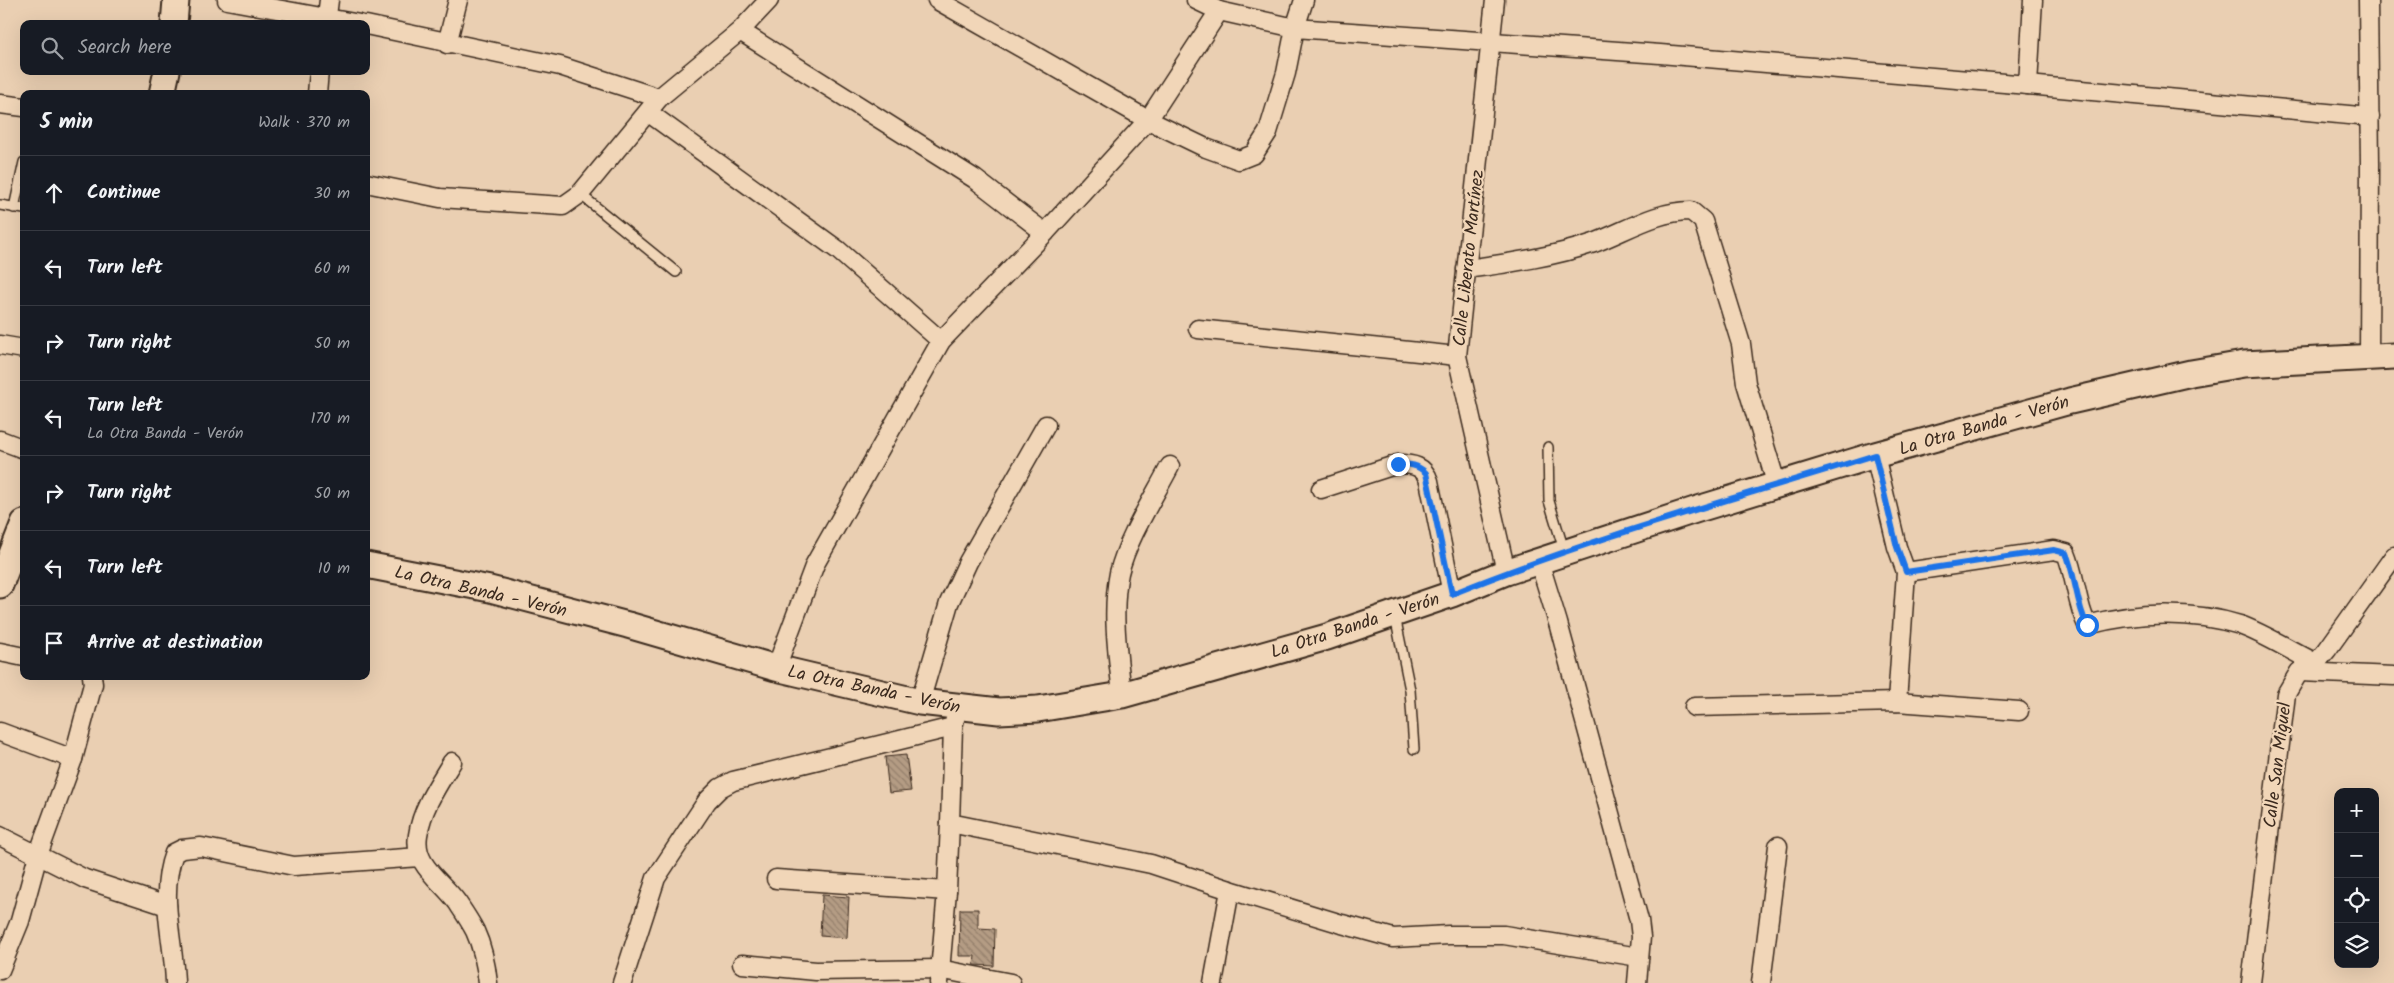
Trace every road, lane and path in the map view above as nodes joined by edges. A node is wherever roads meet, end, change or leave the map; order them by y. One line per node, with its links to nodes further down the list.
1 (176, 0): 13 (main road)
2 (227, 0): 12 (street)
3 (458, 0): 19 (street)
4 (769, 0): 17 (street)
5 (937, 0): 29 (street)
6 (1196, 0): 11 (street)
7 (1304, 0): 16 (street)
8 (1495, 0): 18 (street, Calle Liberato Martínez)
9 (2034, 0): 22 (street)
10 (2368, 0): 28 (street)
11 (1219, 11): 16 (street); 29 (street)
12 (327, 13): 14 (street)
13 (174, 20)
14 (348, 20)
15 (370, 26): 19 (street)
16 (1295, 28): 18 (street); 29 (street)
17 (740, 31): 27 (street); 34 (street)
18 (1492, 42): 22 (street); 35 (street, Calle Liberato Martínez)
19 (447, 44): 27 (street)
20 (166, 75): 23 (main road)
21 (319, 75): 24 (street)
22 (2028, 85): 28 (street)
23 (163, 90)
24 (318, 90)
25 (0, 104): 26 (street)
26 (20, 106)
27 (654, 106): 31 (street); 38 (street)
28 (2370, 117): 43 (street)
29 (1148, 120): 34 (street)
30 (370, 184): 31 (street)
31 (580, 194): 36 (lane)
32 (0, 205): 33 (lane)
33 (19, 209)
34 (1045, 233): 38 (street)
35 (1466, 269): 41 (street, Calle Liberato Martínez); 50 (street)
36 (676, 272)
37 (1198, 329): 41 (street)
38 (940, 340): 65 (street)
39 (0, 345): 40 (street)
40 (20, 348)
41 (1457, 356): 57 (street, Calle Liberato Martínez)
42 (2394, 356): 43 (main road, La Otra Banda - Verón)
43 (2369, 358): 48 (main road, La Otra Banda - Verón)
44 (1046, 425): 70 (street)
45 (0, 440): 47 (street)
46 (1548, 447): 53 (lane)
47 (20, 448)
48 (1875, 455): 50 (main road, La Otra Banda - Verón); 58 (street)
49 (1170, 466): 69 (street)
50 (1777, 486): 53 (main road, La Otra Banda - Verón)
51 (1321, 489): 60 (street)
52 (20, 533): 59 (main road)
53 (1564, 553): 55 (main road, La Otra Banda - Verón)
54 (2394, 556): 64 (street)
55 (1539, 561): 57 (main road, La Otra Banda - Verón); 88 (street)
56 (370, 566): 65 (main road, La Otra Banda - Verón)
57 (1506, 572): 60 (main road, La Otra Banda - Verón)
58 (1906, 572): 64 (street); 71 (street)
59 (0, 585)
60 (1452, 594): 61 (main road, La Otra Banda - Verón)
61 (1395, 613): 69 (main road, La Otra Banda - Verón); 76 (lane)
62 (0, 652): 63 (street)
63 (20, 656)
64 (2316, 664): 66 (street)
65 (776, 668): 70 (main road, La Otra Banda - Verón)
66 (2299, 672): 67 (street); 99 (street, Calle San Miguel)
67 (2394, 676)
68 (93, 680): 77 (street)
69 (1122, 695): 74 (main road, La Otra Banda - Verón)
70 (920, 702): 74 (main road, La Otra Banda - Verón)
71 (1897, 702): 72 (street); 73 (street)
72 (1694, 707)
73 (2019, 711)
74 (955, 717): 79 (street); 94 (street)
75 (0, 732): 77 (street)
76 (1414, 749)
77 (72, 759): 82 (street)
78 (452, 762): 83 (street)
79 (950, 823): 85 (street); 86 (street)
80 (0, 836): 82 (street)
81 (1778, 846): 98 (street)
82 (38, 855): 87 (street); 90 (street)
83 (420, 857): 87 (street); 93 (street)
84 (776, 879): 86 (street)
85 (1230, 890): 88 (street); 96 (street)
86 (947, 891): 91 (street)
87 (167, 906): 92 (street)
88 (1639, 957): 97 (street)
89 (742, 964): 91 (street)
90 (0, 970)
91 (939, 976): 95 (street)
92 (176, 983)
93 (488, 983)
94 (622, 983)
95 (1011, 983)
96 (1213, 983)
97 (1637, 983)
98 (1761, 983)
99 (2251, 983)

